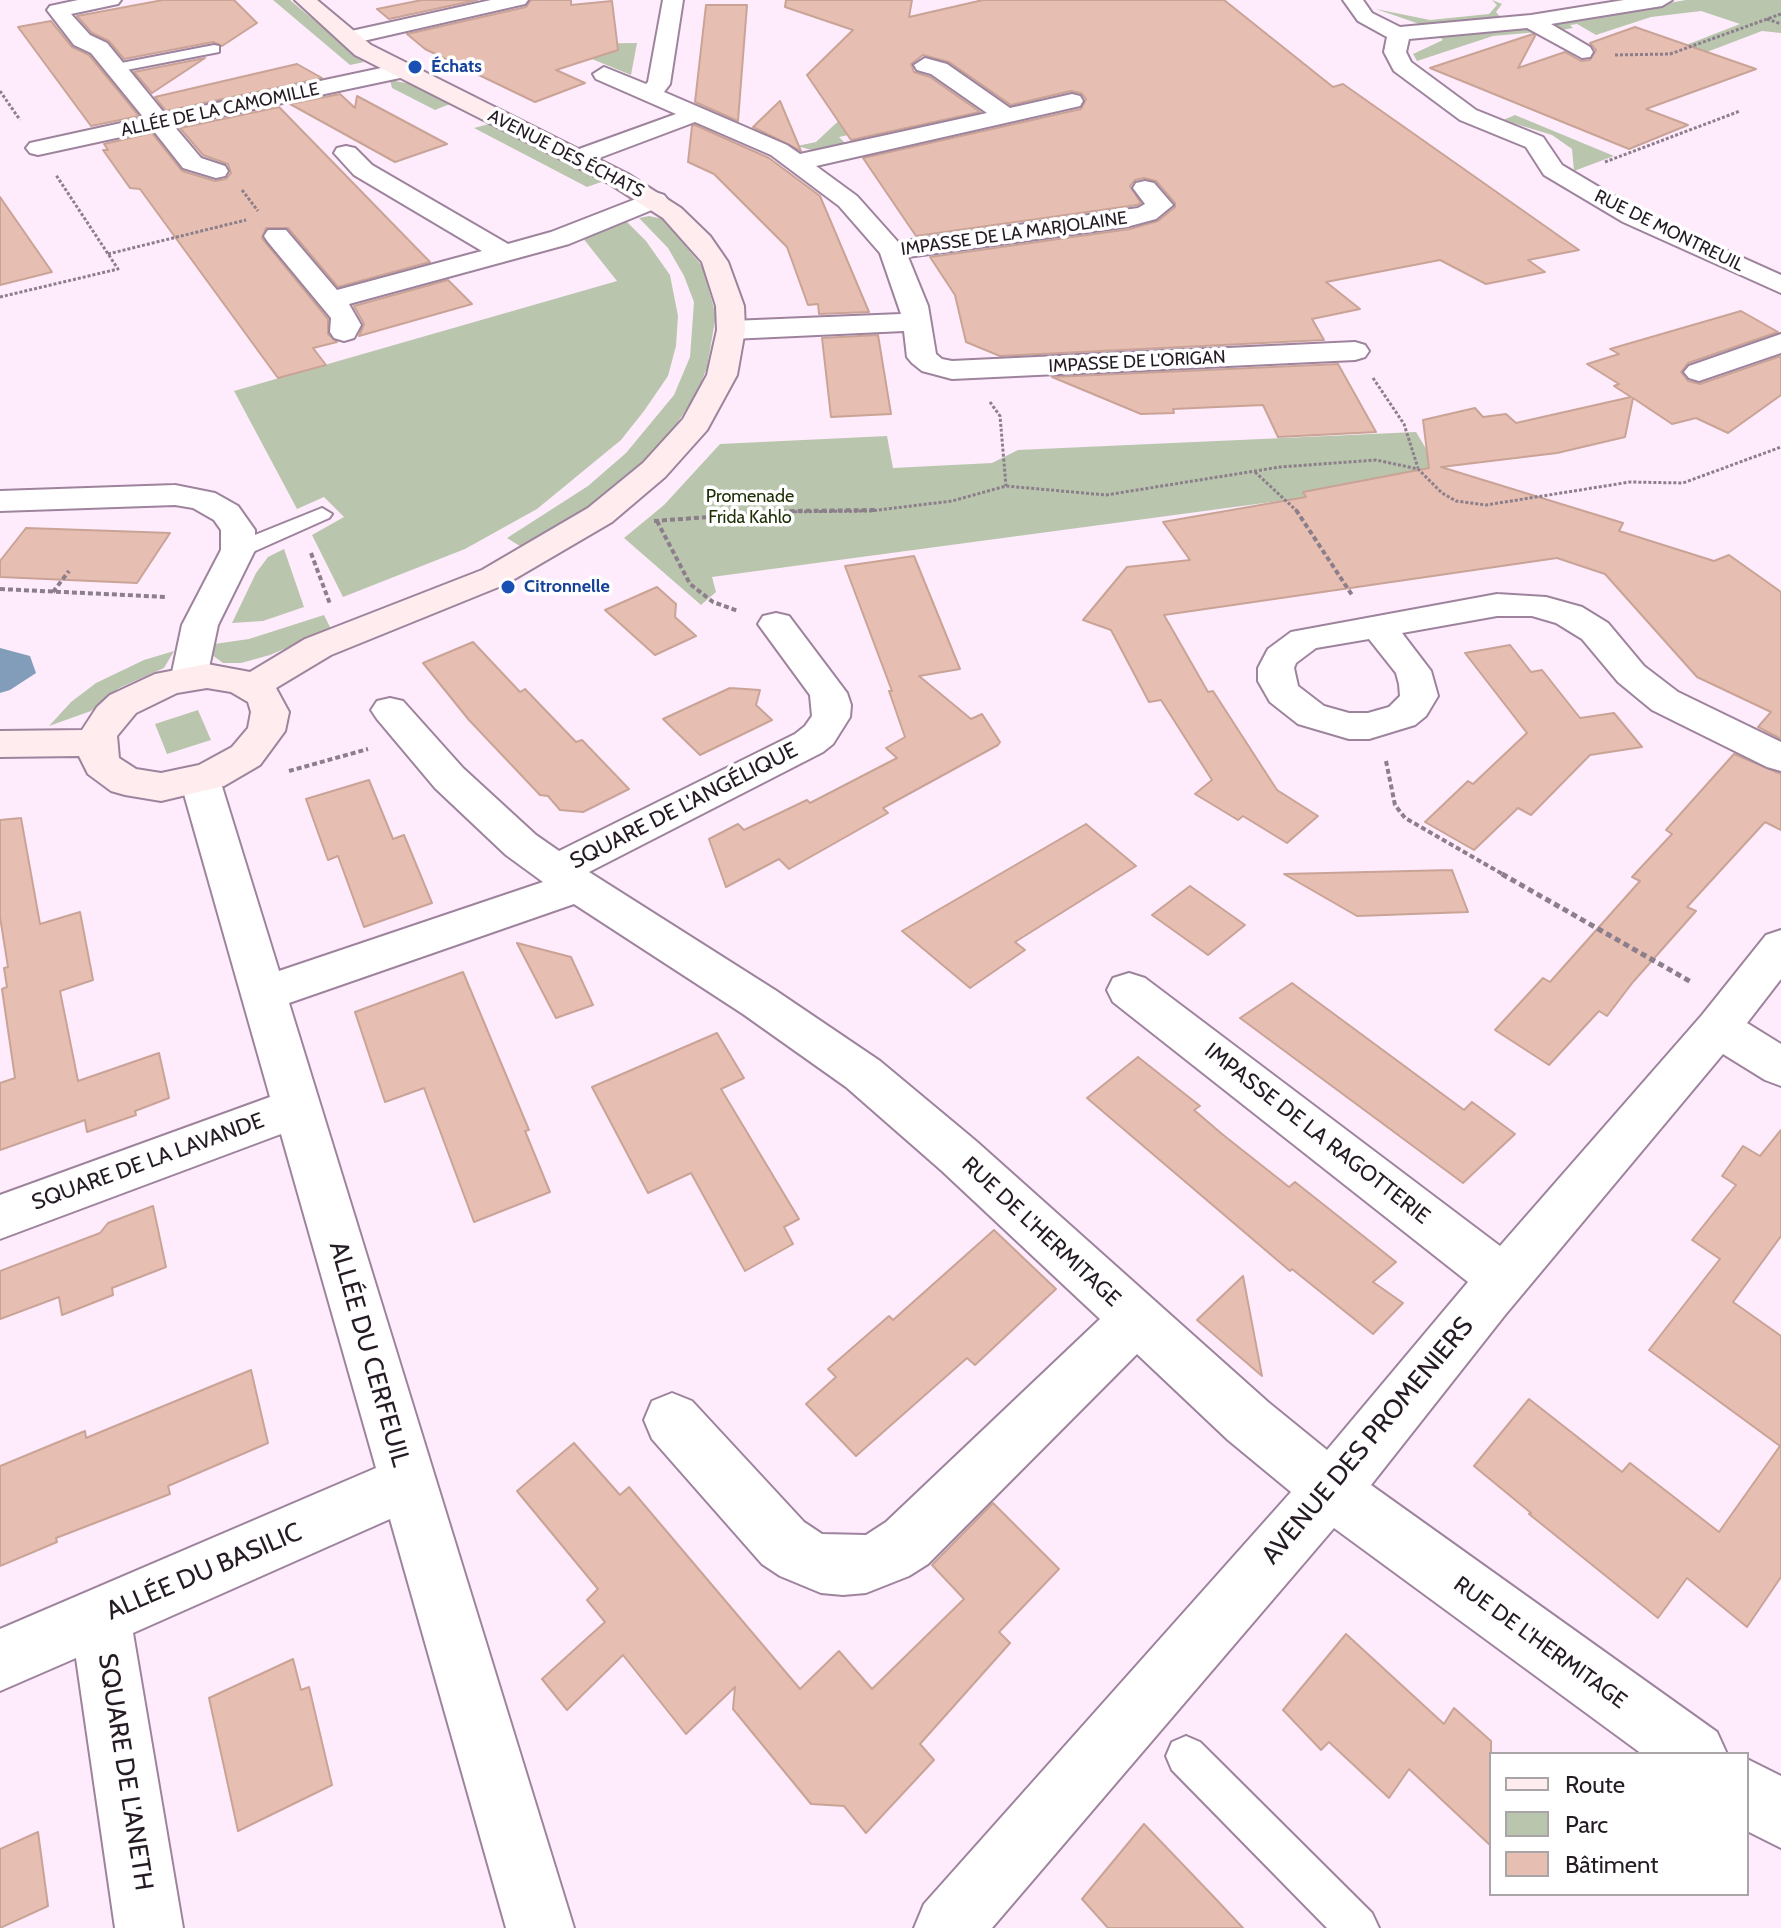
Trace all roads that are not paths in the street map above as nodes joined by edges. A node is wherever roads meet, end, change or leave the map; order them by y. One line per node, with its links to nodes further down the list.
1 (111, 0): 14 (street)
2 (305, 0): 10 (street, AVENUE DES ÉCHATS)
3 (518, 0): 7 (street)
4 (673, 0): 17 (street)
5 (1353, 0): 9 (street)
6 (1656, 0): 8 (street)
7 (467, 5): 10 (street)
8 (1531, 21): 9 (street); 12 (street)
9 (1397, 34): 32 (street, RUE DE MONTREUIL)
10 (350, 38): 15 (street, AVENUE DES ÉCHATS)
11 (214, 49): 14 (lane)
12 (1582, 52)
13 (925, 65): 20 (street)
14 (116, 68): 21 (street)
15 (400, 71): 21 (street, ALLÉE DE LA CAMOMILLE); 24 (street, AVENUE DES ÉCHATS)
16 (604, 74): 17 (street)
17 (650, 93): 19 (street)
18 (1072, 101): 20 (street)
19 (696, 114): 24 (street); 25 (street)
20 (1005, 115): 25 (street)
21 (160, 123): 22 (street, ALLÉE DE LA CAMOMILLE); 26 (street)
22 (38, 148)
23 (346, 153): 31 (street)
24 (577, 158): 28 (street, AVENUE DES ÉCHATS)
25 (799, 162): 30 (street)
26 (216, 171)
27 (1145, 188): 30 (street, IMPASSE DE LA MARJOLAINE)
28 (655, 200): 31 (street); 35 (street, AVENUE DES ÉCHATS)
29 (270, 226): 33 (street)
30 (892, 251): 34 (street)
31 (505, 253): 33 (street)
32 (1781, 285)
33 (331, 300): 36 (street)
34 (915, 322): 35 (street); 38 (street, IMPASSE DE L'ORIGAN)
35 (731, 330): 46 (street, AVENUE DES ÉCHATS)
36 (344, 332)
37 (1781, 343): 39 (street)
38 (1355, 351)
39 (1699, 372)
40 (0, 501): 42 (street)
41 (312, 518): 42 (lane)
42 (238, 550): 45 (street)
43 (1368, 616): 50 (street)
44 (776, 624): 52 (street, SQUARE DE L'ANGÉLIQUE)
45 (189, 677): 46 (street); 48 (street)
46 (253, 687): 51 (street)
47 (386, 727): 52 (street, RUE DE L'HERMITAGE)
48 (97, 743): 49 (street); 51 (street)
49 (0, 744)
50 (1781, 758)
51 (200, 780): 55 (street, ALLÉE DU CERFEUIL)
52 (568, 878): 55 (street, SQUARE DE L'ANGÉLIQUE); 61 (street, RUE DE L'HERMITAGE)
53 (1781, 947): 56 (street, AVENUE DES PROMENIERS)
54 (1129, 990): 60 (street, IMPASSE DE LA RAGOTTERIE)
55 (263, 994): 58 (street, ALLÉE DU CERFEUIL)
56 (1706, 1006): 57 (street); 60 (street, AVENUE DES PROMENIERS)
57 (1781, 1067)
58 (296, 1108): 59 (street, SQUARE DE LA LAVANDE); 63 (street, ALLÉE DU CERFEUIL)
59 (0, 1217)
60 (1504, 1279): 64 (street, AVENUE DES PROMENIERS)
61 (1136, 1319): 62 (street); 64 (street, RUE DE L'HERMITAGE)
62 (672, 1420)
63 (407, 1483): 65 (street, ALLÉE DU BASILIC); 72 (street, ALLÉE DU CERFEUIL)
64 (1331, 1489): 67 (street, RUE DE L'HERMITAGE); 73 (street, AVENUE DES PROMENIERS)
65 (100, 1616): 66 (street, ALLÉE DU BASILIC); 71 (street, SQUARE DE L'ANETH)
66 (0, 1660)
67 (1692, 1752)
68 (1186, 1756): 74 (lane)
69 (1749, 1792): 70 (street)
70 (1781, 1816)
71 (149, 1928)
72 (540, 1928)
73 (948, 1928)
74 (1357, 1928)

